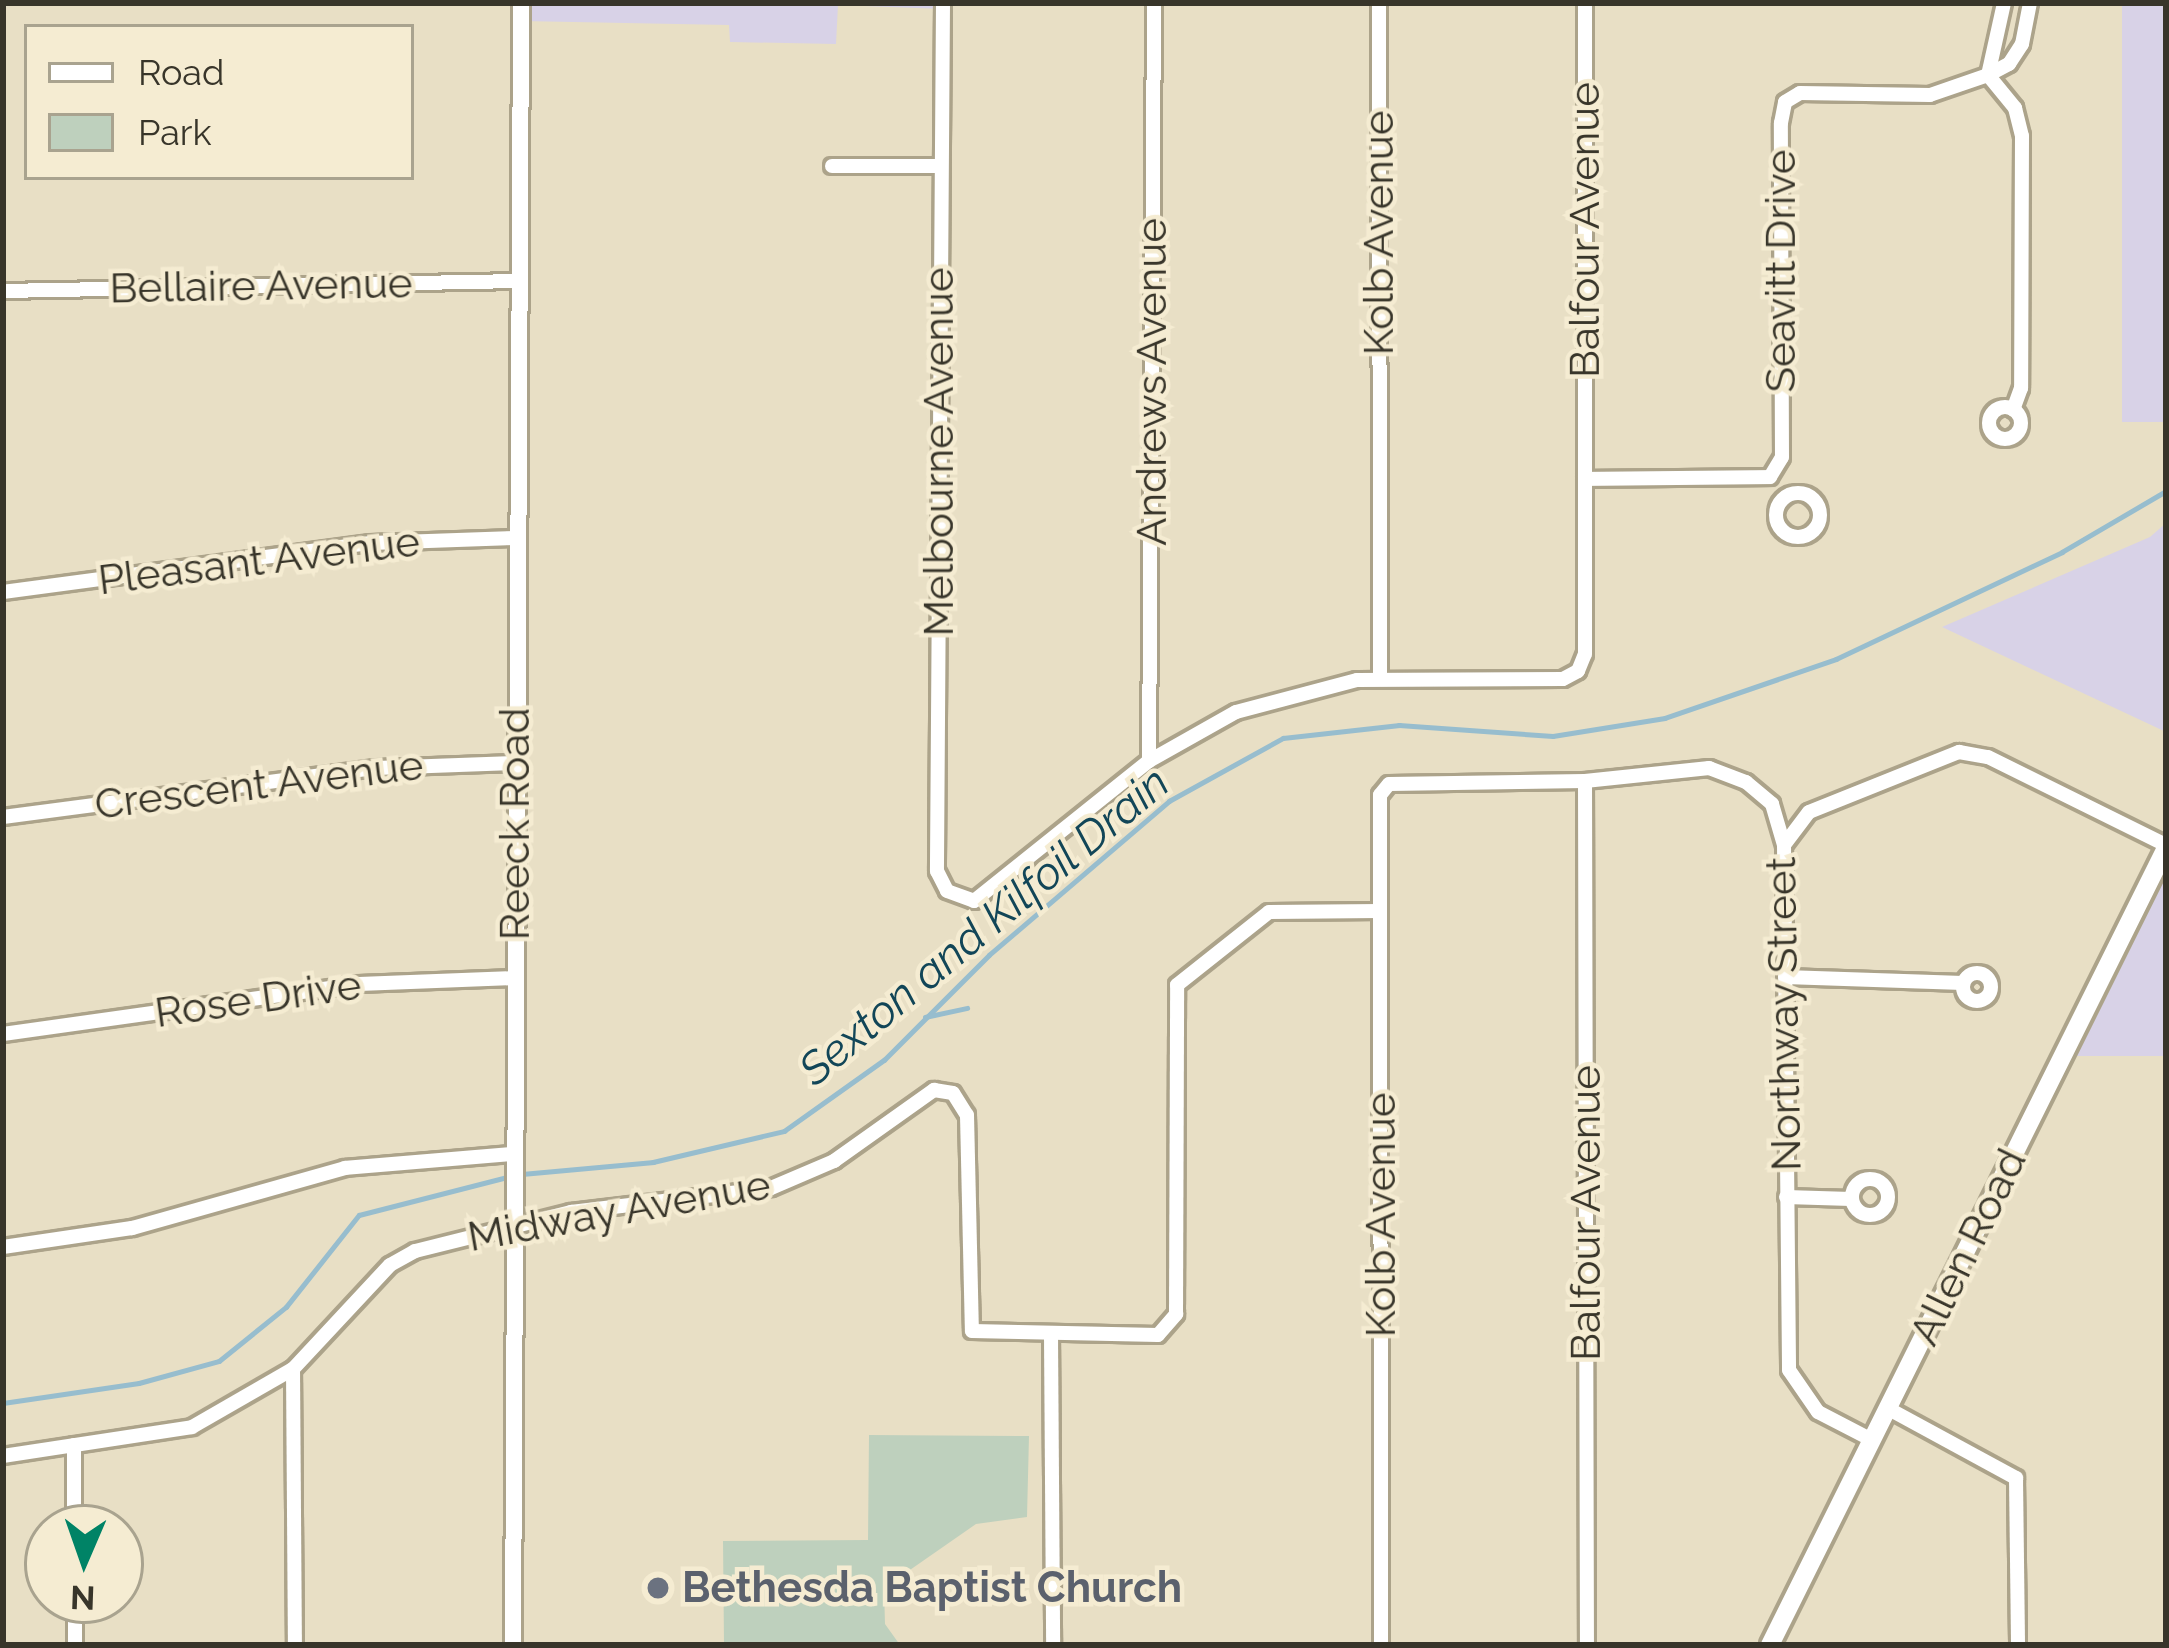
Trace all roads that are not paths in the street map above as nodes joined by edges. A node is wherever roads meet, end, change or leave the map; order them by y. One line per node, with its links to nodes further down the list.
1 (521, 3): 11 (street, Reeck Road)
2 (943, 3): 10 (street, Melbourne Avenue)
3 (1154, 3): 20 (street, Andrews Avenue)
4 (1379, 3): 19 (street, Kolb Avenue)
5 (1585, 3): 15 (street, Balfour Avenue)
6 (2004, 3): 8 (street)
7 (2030, 3): 8 (street)
8 (1988, 75): 13 (street); 14 (street, Seavitt Drive)
9 (832, 166): 10 (street)
10 (941, 166): 20 (street, Melbourne Avenue)
11 (519, 280): 12 (street, Bellaire Avenue); 17 (street, Reeck Road)
12 (3, 291)
13 (2013, 410)
14 (1770, 478): 15 (street); 16 (street)
15 (1586, 479): 19 (street, Balfour Avenue)
16 (1785, 497)
17 (517, 538): 18 (street, Pleasant Avenue); 21 (street, Reeck Road)
18 (3, 592)
19 (1380, 679): 20 (street)
20 (1149, 761)
21 (515, 763): 24 (street, Crescent Avenue); 28 (street, Reeck Road)
22 (1586, 781): 23 (street, Northway Street); 25 (street, Northway Street); 48 (street, Balfour Avenue)
23 (1386, 787): 27 (street, Kolb Avenue)
24 (3, 817)
25 (1784, 845): 26 (street); 29 (street, Northway Street)
26 (2166, 847): 39 (main road, Allen Road)
27 (1381, 911): 37 (street); 47 (street, Kolb Avenue)
28 (514, 977): 31 (street, Rose Drive); 32 (street, Reeck Road)
29 (1785, 977): 30 (street); 33 (street, Northway Street)
30 (1964, 983)
31 (3, 1034)
32 (513, 1157): 35 (street, Reeck Road); 36 (street)
33 (1786, 1197): 34 (street); 40 (street, Northway Street)
34 (1851, 1199)
35 (514, 1227): 37 (street, Midway Avenue); 38 (street, Midway Avenue); 45 (street, Reeck Road)
36 (3, 1247)
37 (1051, 1336): 46 (street)
38 (293, 1369): 41 (street, Midway Avenue); 44 (street)
39 (1887, 1408): 40 (main road, Allen Road); 50 (street)
40 (1870, 1439): 49 (main road, Allen Road)
41 (74, 1445): 42 (street, Midway Avenue); 43 (street)
42 (3, 1456)
43 (74, 1504)
44 (295, 1645)
45 (513, 1645)
46 (1054, 1645)
47 (1381, 1645)
48 (1587, 1645)
49 (1770, 1645)
50 (2018, 1645)

